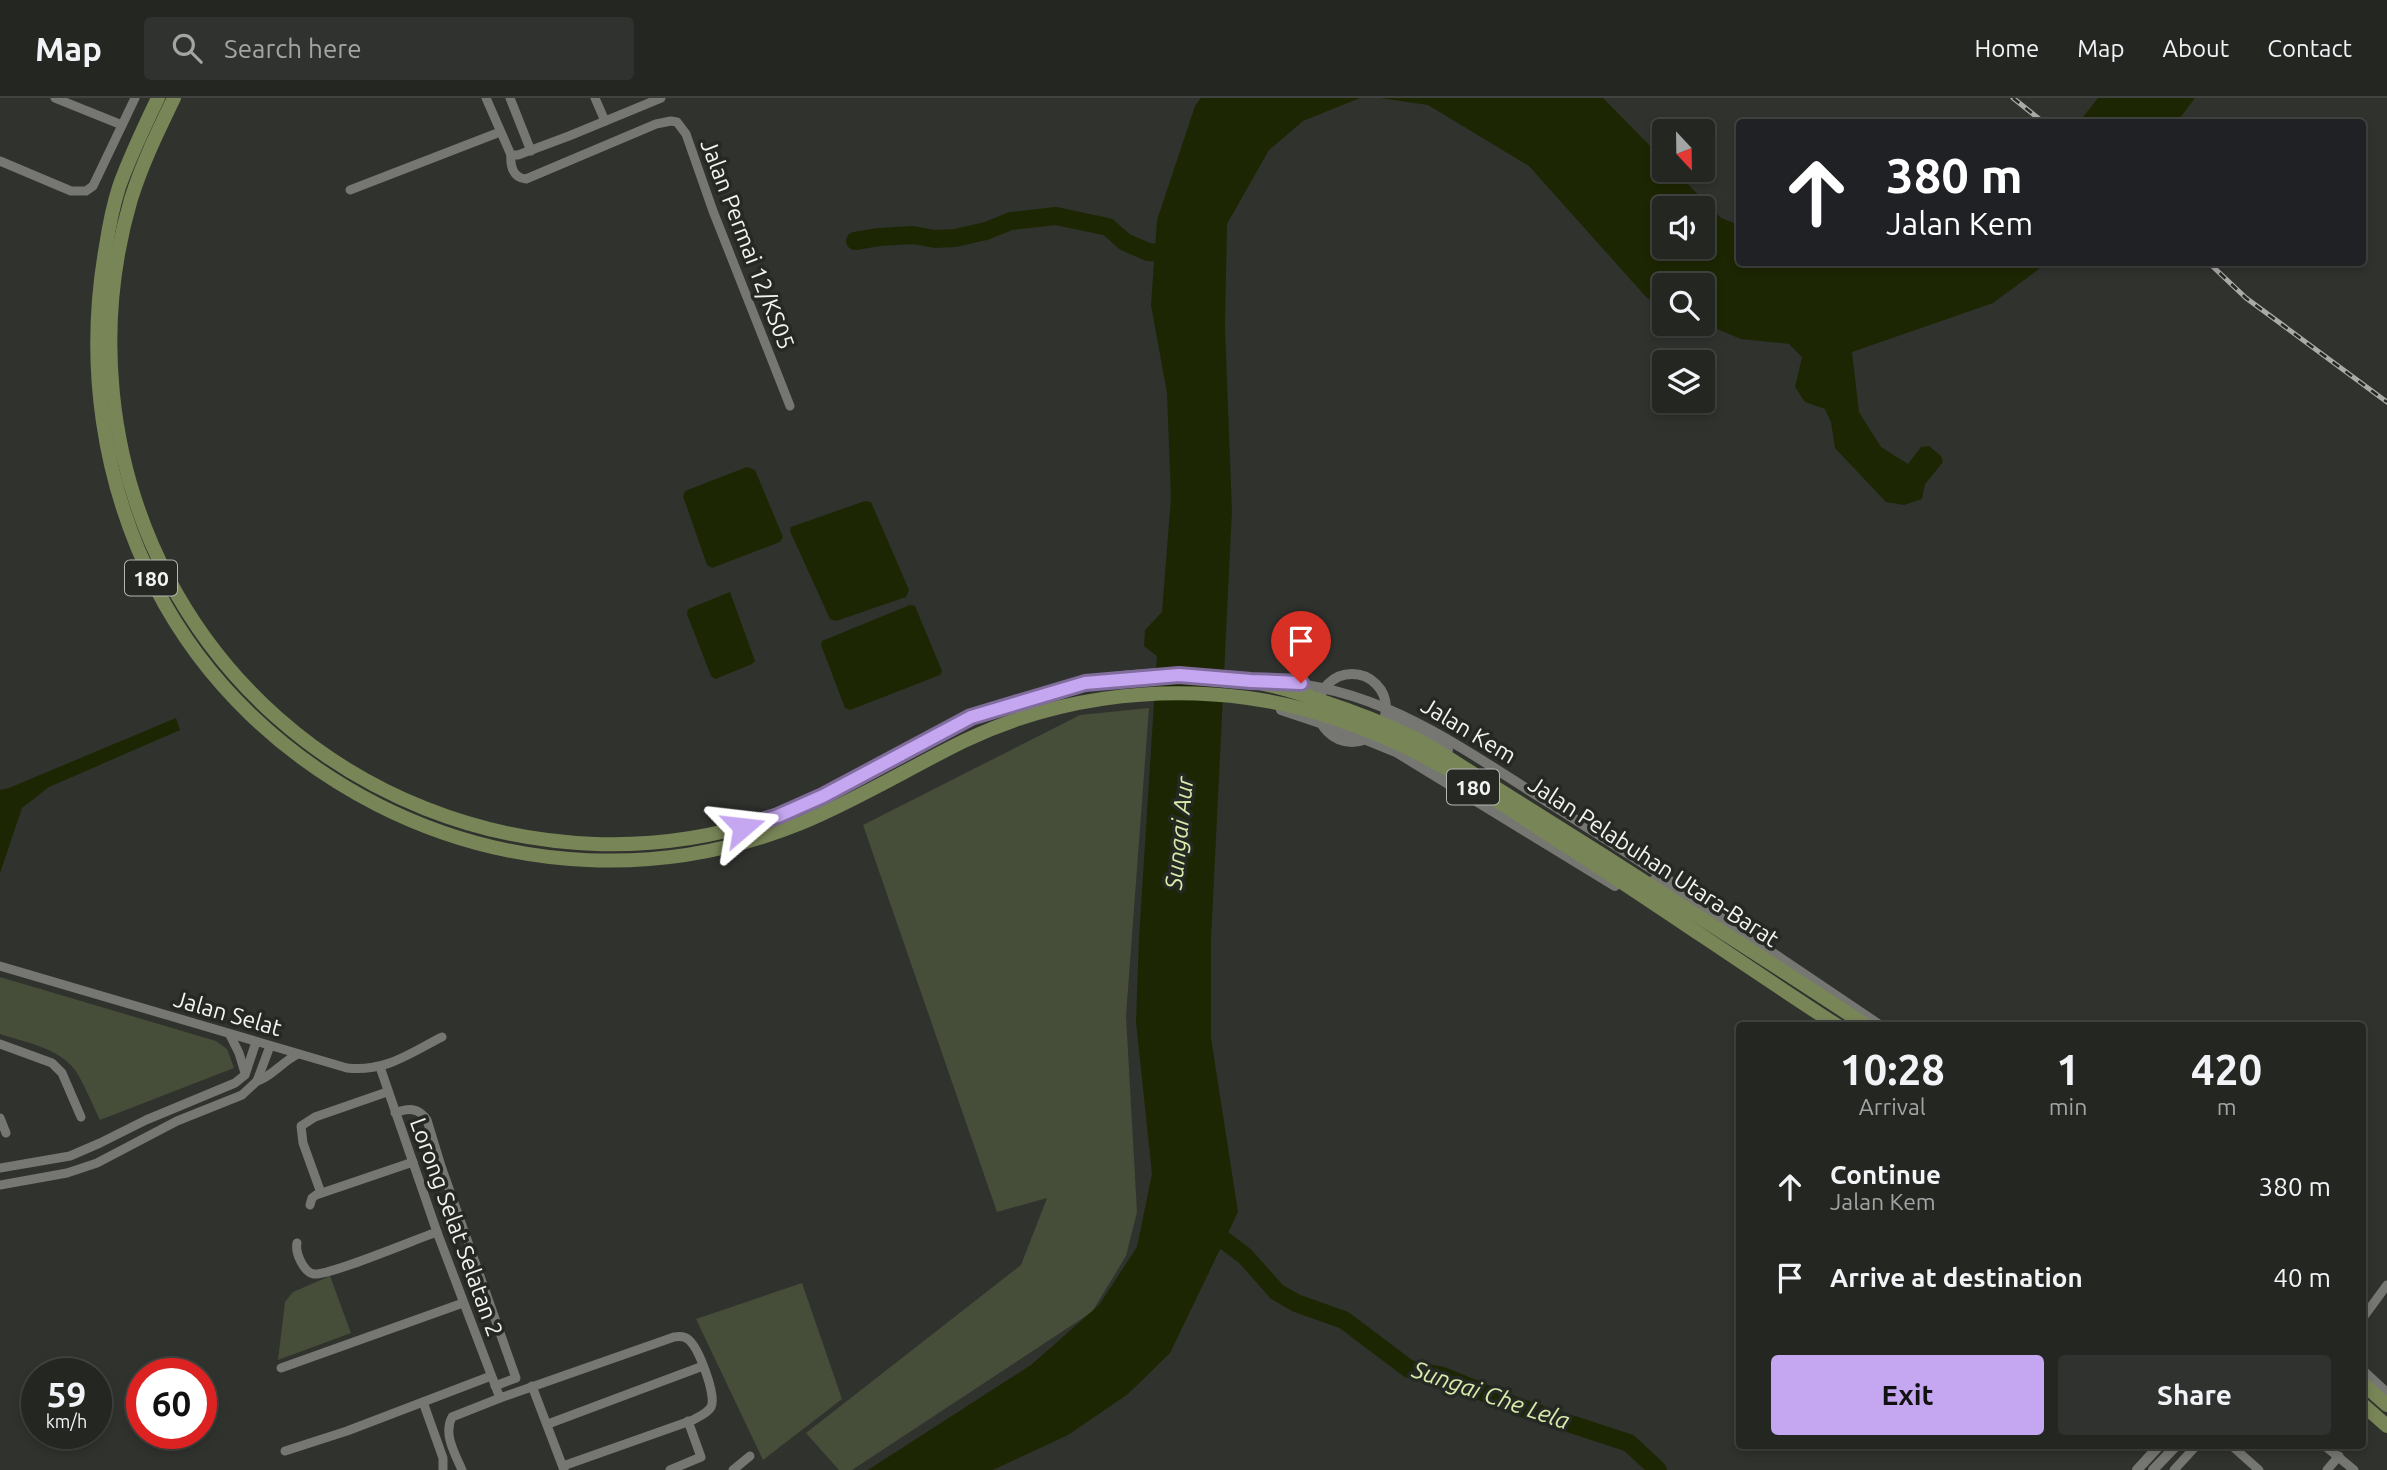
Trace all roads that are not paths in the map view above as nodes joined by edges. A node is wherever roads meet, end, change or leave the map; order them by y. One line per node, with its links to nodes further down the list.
1 (55, 98): 10 (street)
2 (135, 98): 10 (street)
3 (158, 98): 18 (main road, Jalan Pelabuhan Utara-Barat / 180)
4 (174, 98): 17 (main road, Jalan Pelabuhan Utara-Barat / 180)
5 (486, 98): 11 (street)
6 (510, 98): 12 (street)
7 (596, 98): 9 (street)
8 (660, 98): 9 (street)
9 (605, 121): 12 (street)
10 (122, 125): 14 (street)
11 (500, 132): 13 (street); 15 (street)
12 (531, 151): 13 (street)
13 (511, 155): 16 (street, Jalan Permai 12/KS05)
14 (0, 161)
15 (350, 190)
16 (790, 406)
17 (1251, 681): 22 (street, Jalan Kem); 26 (main road, Jalan Pelabuhan Utara-Barat / 180)
18 (1244, 698): 21 (street); 25 (main road, Jalan Pelabuhan Utara-Barat / 180)
19 (1385, 716): 20 (street); 20 (street); 22 (street, Jalan Kem)
20 (1373, 735): 21 (street)
21 (1636, 897): 24 (street)
22 (1715, 914): 27 (street, Jalan Kem)
23 (0, 966): 28 (street, Jalan Selat)
24 (1824, 1022)
25 (1832, 1022)
26 (1861, 1022)
27 (1875, 1022)
28 (230, 1035): 30 (street, Jalan Selat); 35 (street)
29 (442, 1037): 34 (street, Jalan Selat)
30 (256, 1042): 32 (street, Jalan Selat); 35 (street)
31 (0, 1044): 39 (street)
32 (270, 1046): 33 (street, Jalan Selat); 36 (street)
33 (298, 1054): 34 (street, Jalan Selat); 36 (street)
34 (380, 1067): 37 (street, Lorong Selat Selatan 2)
35 (245, 1075): 43 (street)
36 (257, 1081): 44 (street)
37 (387, 1092): 38 (street, Lorong Selat Selatan 2); 45 (street)
38 (395, 1113): 42 (street, Lorong Selat Selatan 2); 56 (street)
39 (81, 1117)
40 (0, 1118): 41 (street)
41 (6, 1133)
42 (413, 1162): 45 (street); 47 (street, Lorong Selat Selatan 2)
43 (0, 1168)
44 (0, 1185)
45 (321, 1193): 46 (street)
46 (310, 1205)
47 (437, 1232): 48 (street); 50 (street, Lorong Selat Selatan 2)
48 (297, 1243)
49 (2387, 1285): 51 (street)
50 (463, 1303): 53 (street); 55 (street, Lorong Selat Selatan 2)
51 (2366, 1314)
52 (703, 1366): 57 (street); 65 (street); 66 (street)
53 (281, 1368)
54 (2366, 1374): 59 (street)
55 (491, 1376): 56 (street, Lorong Selat Selatan 2); 61 (street)
56 (495, 1385): 60 (street, Lorong Selat Selatan 2)
57 (532, 1386): 60 (street); 66 (street)
58 (2366, 1387): 62 (main road)
59 (2387, 1393)
60 (500, 1398): 79 (street)
61 (423, 1402): 74 (street); 78 (street)
62 (2387, 1405)
63 (2366, 1408): 67 (main road)
64 (2366, 1413): 68 (street)
65 (688, 1421): 77 (street); 80 (street)
66 (548, 1424): 77 (street)
67 (2387, 1426)
68 (2387, 1431)
69 (2155, 1449): 82 (street)
70 (2173, 1449): 83 (street)
71 (2193, 1449): 84 (street)
72 (2235, 1449): 85 (street)
73 (2329, 1449): 76 (street)
74 (285, 1451)
75 (750, 1456): 81 (street)
76 (2339, 1456): 86 (street); 87 (street)
77 (563, 1468)
78 (443, 1470)
79 (462, 1470)
80 (670, 1470)
81 (733, 1470)
82 (2137, 1470)
83 (2153, 1470)
84 (2174, 1470)
85 (2259, 1470)
86 (2327, 1470)
87 (2354, 1470)

